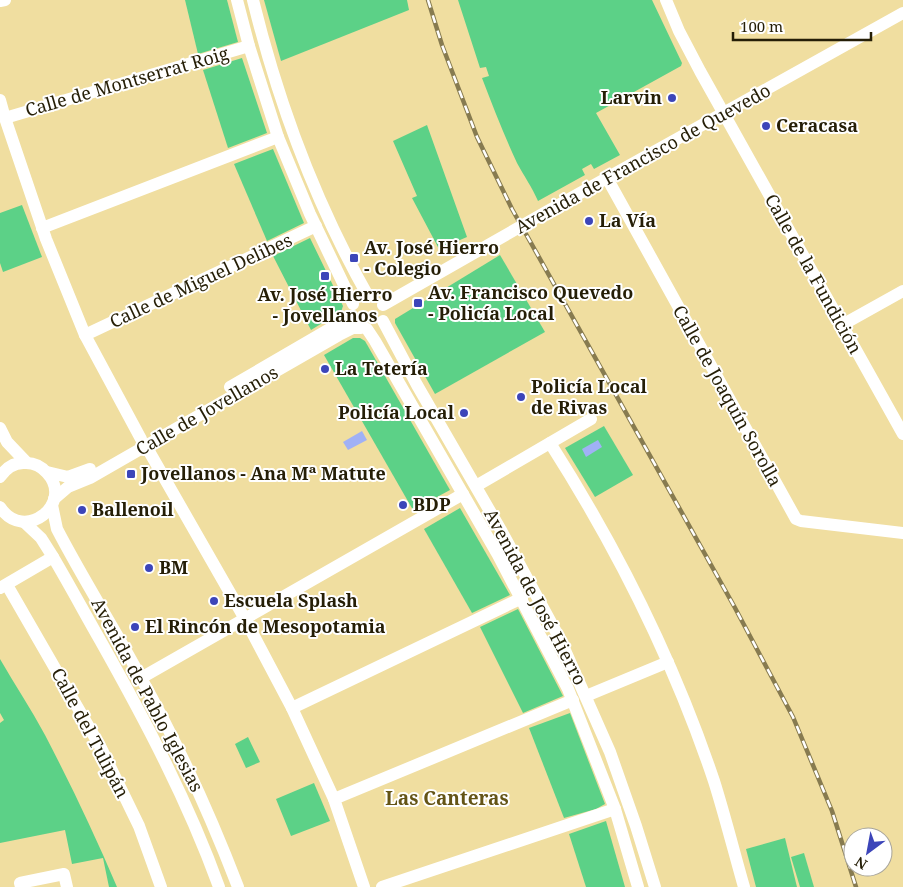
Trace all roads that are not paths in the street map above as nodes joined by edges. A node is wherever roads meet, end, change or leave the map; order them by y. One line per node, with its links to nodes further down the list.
1 (5, 0): 5 (street)
2 (237, 0): 7 (street)
3 (253, 0): 16 (street)
4 (666, 0): 9 (street, Calle de la Fundición)
5 (0, 1)
6 (903, 13): 9 (street, Avenida de Francisco de Quevedo)
7 (249, 46): 10 (street, Calle de Montserrat Roig); 11 (street)
8 (0, 100): 10 (street)
9 (724, 114): 12 (street, Avenida de Francisco de Quevedo); 20 (street, Calle de la Fundición)
10 (4, 118): 14 (street)
11 (278, 137): 13 (street); 14 (street)
12 (607, 178): 17 (street, Avenida de Francisco de Quevedo); 37 (street, Calle de Joaquín Sorolla)
13 (316, 226): 18 (street); 22 (street, Calle de Miguel Delibes)
14 (42, 228): 22 (street)
15 (903, 291): 20 (street)
16 (368, 296): 17 (street); 18 (street)
17 (383, 305): 19 (street)
18 (353, 310): 21 (street); 26 (street, Calle de Jovellanos)
19 (383, 321): 21 (street); 31 (street, Avenida de José Hierro)
20 (842, 325): 25 (street, Calle de la Fundición)
21 (364, 329): 26 (street, Calle de Jovellanos); 32 (street, Avenida de José Hierro)
22 (85, 335): 26 (street)
23 (591, 419): 27 (street)
24 (0, 428): 28 (street)
25 (903, 434)
26 (143, 442): 29 (street, Calle de Jovellanos); 33 (street, Calle de Jovellanos); 41 (street)
27 (550, 443): 31 (street); 42 (street)
28 (27, 463): 29 (street, Calle de Jovellanos); 30 (street)
29 (47, 472): 33 (street, Avenida de Pablo Iglesias)
30 (0, 477)
31 (476, 486): 44 (street, Avenida de José Hierro)
32 (463, 494): 40 (street, Avenida de José Hierro); 41 (street)
33 (53, 502): 36 (street, Calle de Jovellanos); 43 (street, Avenida de Pablo Iglesias)
34 (0, 507): 36 (street, Avenida de Pablo Iglesias)
35 (0, 521): 36 (street)
36 (19, 521): 38 (street, Avenida de Pablo Iglesias)
37 (903, 532)
38 (53, 557): 39 (street); 52 (street, Avenida de Pablo Iglesias)
39 (3, 586): 51 (street, Calle del Tulipán)
40 (522, 598): 45 (street, Avenida de José Hierro); 46 (street)
41 (245, 619): 43 (street); 46 (street)
42 (668, 662): 44 (street); 58 (street)
43 (142, 678): 53 (street, Avenida de Pablo Iglesias)
44 (586, 696): 57 (street, Avenida de José Hierro)
45 (573, 700): 47 (street); 48 (street, Avenida de José Hierro)
46 (292, 708): 47 (street)
47 (334, 799): 54 (street)
48 (615, 810): 55 (street); 56 (street, Avenida de José Hierro)
49 (21, 887): 50 (street)
50 (67, 887)
51 (161, 887)
52 (219, 887)
53 (238, 887)
54 (364, 887)
55 (382, 887)
56 (638, 887)
57 (655, 887)
58 (744, 887)

